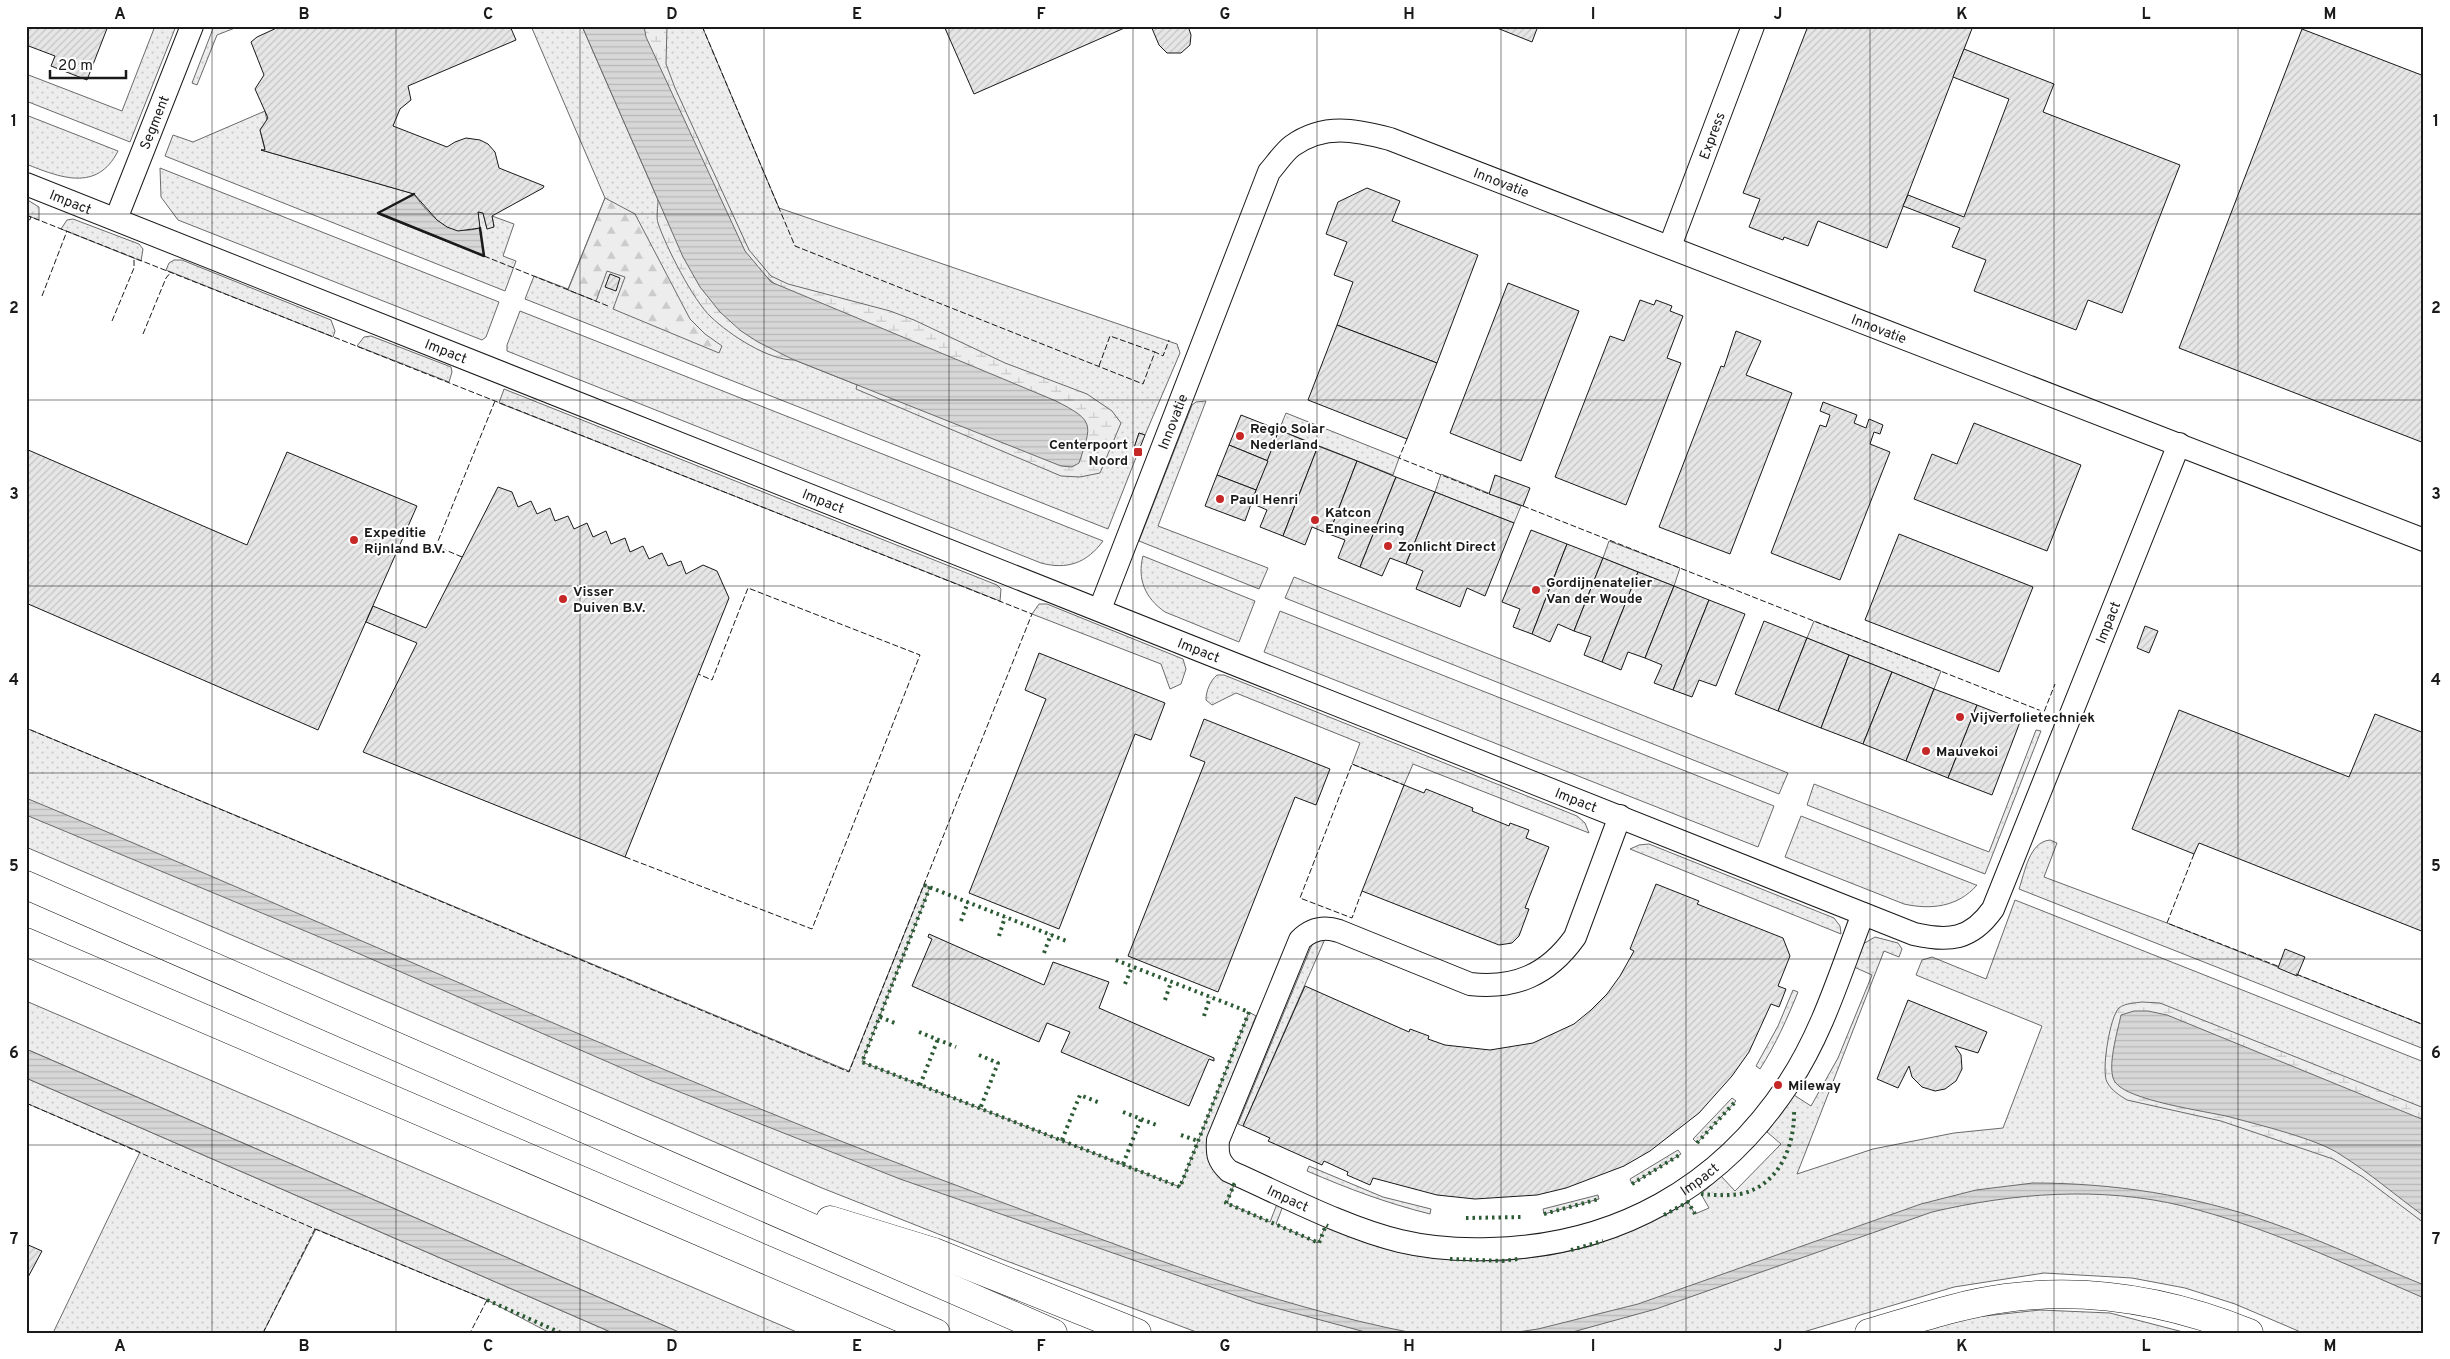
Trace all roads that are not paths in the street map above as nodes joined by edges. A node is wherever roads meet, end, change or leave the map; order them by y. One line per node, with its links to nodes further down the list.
1 (192, 26): 4 (street, Segment)
2 (1753, 26): 5 (street, Express)
3 (26, 184): 4 (street, Impact)
4 (116, 219): 8 (street, Impact)
5 (1670, 246): 6 (street, Innovatie); 8 (street, Innovatie)
6 (2178, 444): 7 (street); 11 (street, Impact)
7 (2424, 540)
8 (1100, 609): 9 (street, Impact)
9 (1620, 816): 11 (street, Impact); 11 (street, Impact)
10 (26, 886): 13 (highway)
11 (1863, 914)
12 (26, 942): 14 (highway)
13 (702, 1181): 17 (highway); 18 (highway)
14 (843, 1293): 15 (highway); 16 (highway)
15 (922, 1333)
16 (936, 1333)
17 (1052, 1333)
18 (1137, 1333)
19 (1870, 1333): 20 (highway)
20 (2249, 1333)

